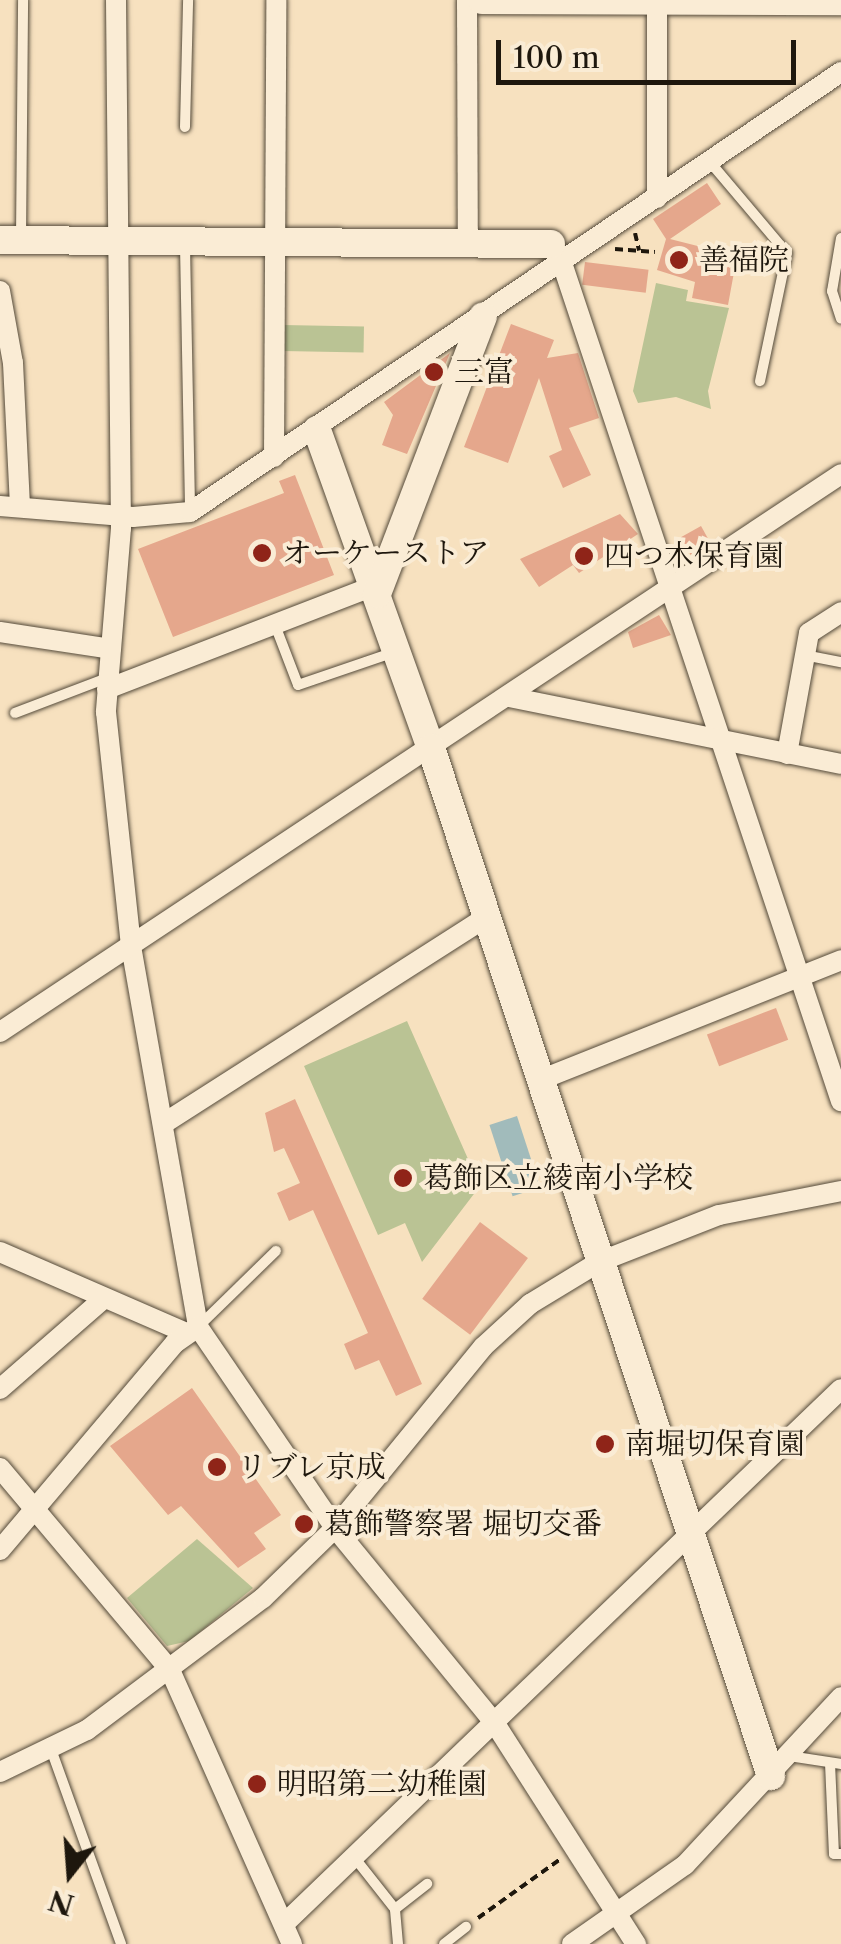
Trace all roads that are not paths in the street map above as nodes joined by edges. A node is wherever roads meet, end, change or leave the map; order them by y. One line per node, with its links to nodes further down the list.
1 (23, 0): 14 (lane)
2 (116, 0): 15 (street)
3 (188, 0): 10 (lane)
4 (276, 0): 17 (street)
5 (468, 0): 18 (street)
6 (482, 0): 7 (street)
7 (657, 0): 8 (street); 12 (street)
8 (841, 1)
9 (841, 72): 11 (street)
10 (185, 126)
11 (710, 162): 12 (street); 24 (lane)
12 (656, 198): 19 (street)
13 (841, 238): 20 (lane)
14 (10, 240): 15 (street)
15 (114, 240): 16 (street); 31 (street)
16 (185, 240): 17 (street); 30 (lane)
17 (274, 241): 18 (street); 27 (street)
18 (468, 242): 19 (street)
19 (556, 253): 22 (street); 32 (street)
20 (839, 264): 23 (lane)
21 (2, 304): 25 (street)
22 (483, 317): 26 (street); 33 (street)
23 (841, 318)
24 (760, 381)
25 (7, 386): 29 (street)
26 (317, 430): 27 (street); 33 (street)
27 (274, 457): 30 (street)
28 (841, 474): 32 (street)
29 (10, 506): 31 (street)
30 (190, 512): 31 (street)
31 (119, 516): 37 (street)
32 (668, 586): 42 (street); 44 (street)
33 (376, 590): 35 (street); 38 (street)
34 (841, 612): 39 (street)
35 (275, 625): 38 (lane); 41 (street)
36 (0, 632): 37 (street)
37 (111, 649): 41 (street)
38 (398, 652): 45 (street)
39 (804, 655): 40 (lane); 46 (street)
40 (841, 662)
41 (107, 684): 43 (lane); 49 (street)
42 (509, 697): 44 (street); 45 (street)
43 (15, 713)
44 (722, 740): 46 (street); 51 (street)
45 (432, 748): 48 (street); 49 (street)
46 (786, 754): 47 (street)
47 (841, 764)
48 (486, 917): 53 (street); 55 (street)
49 (131, 946): 52 (street); 55 (street)
50 (841, 960): 51 (street)
51 (798, 976): 53 (street); 54 (street)
52 (0, 1032)
53 (540, 1080): 59 (street)
54 (841, 1101)
55 (166, 1122): 61 (street)
56 (841, 1191): 59 (street)
57 (276, 1251): 61 (lane)
58 (0, 1252): 60 (street)
59 (599, 1262): 66 (street); 67 (street)
60 (103, 1299): 61 (street); 62 (street)
61 (192, 1330): 65 (street); 66 (street)
62 (0, 1389)
63 (841, 1389): 67 (street)
64 (0, 1468): 65 (street)
65 (36, 1510): 68 (street); 69 (street)
66 (336, 1528): 69 (street); 71 (street)
67 (692, 1539): 71 (street); 74 (street)
68 (0, 1550)
69 (170, 1670): 72 (street); 81 (street)
70 (841, 1697): 74 (street)
71 (494, 1722): 77 (street); 80 (street)
72 (52, 1752): 75 (street); 83 (lane)
73 (835, 1763): 74 (lane); 76 (lane)
74 (780, 1766): 80 (street)
75 (0, 1772)
76 (841, 1854)
77 (354, 1856): 79 (lane); 81 (street)
78 (427, 1884): 79 (lane)
79 (395, 1908): 85 (lane)
80 (615, 1910): 87 (street); 88 (street)
81 (284, 1924): 84 (street)
82 (466, 1927): 86 (lane)
83 (121, 1944)
84 (292, 1944)
85 (398, 1944)
86 (444, 1944)
87 (572, 1944)
88 (636, 1944)

